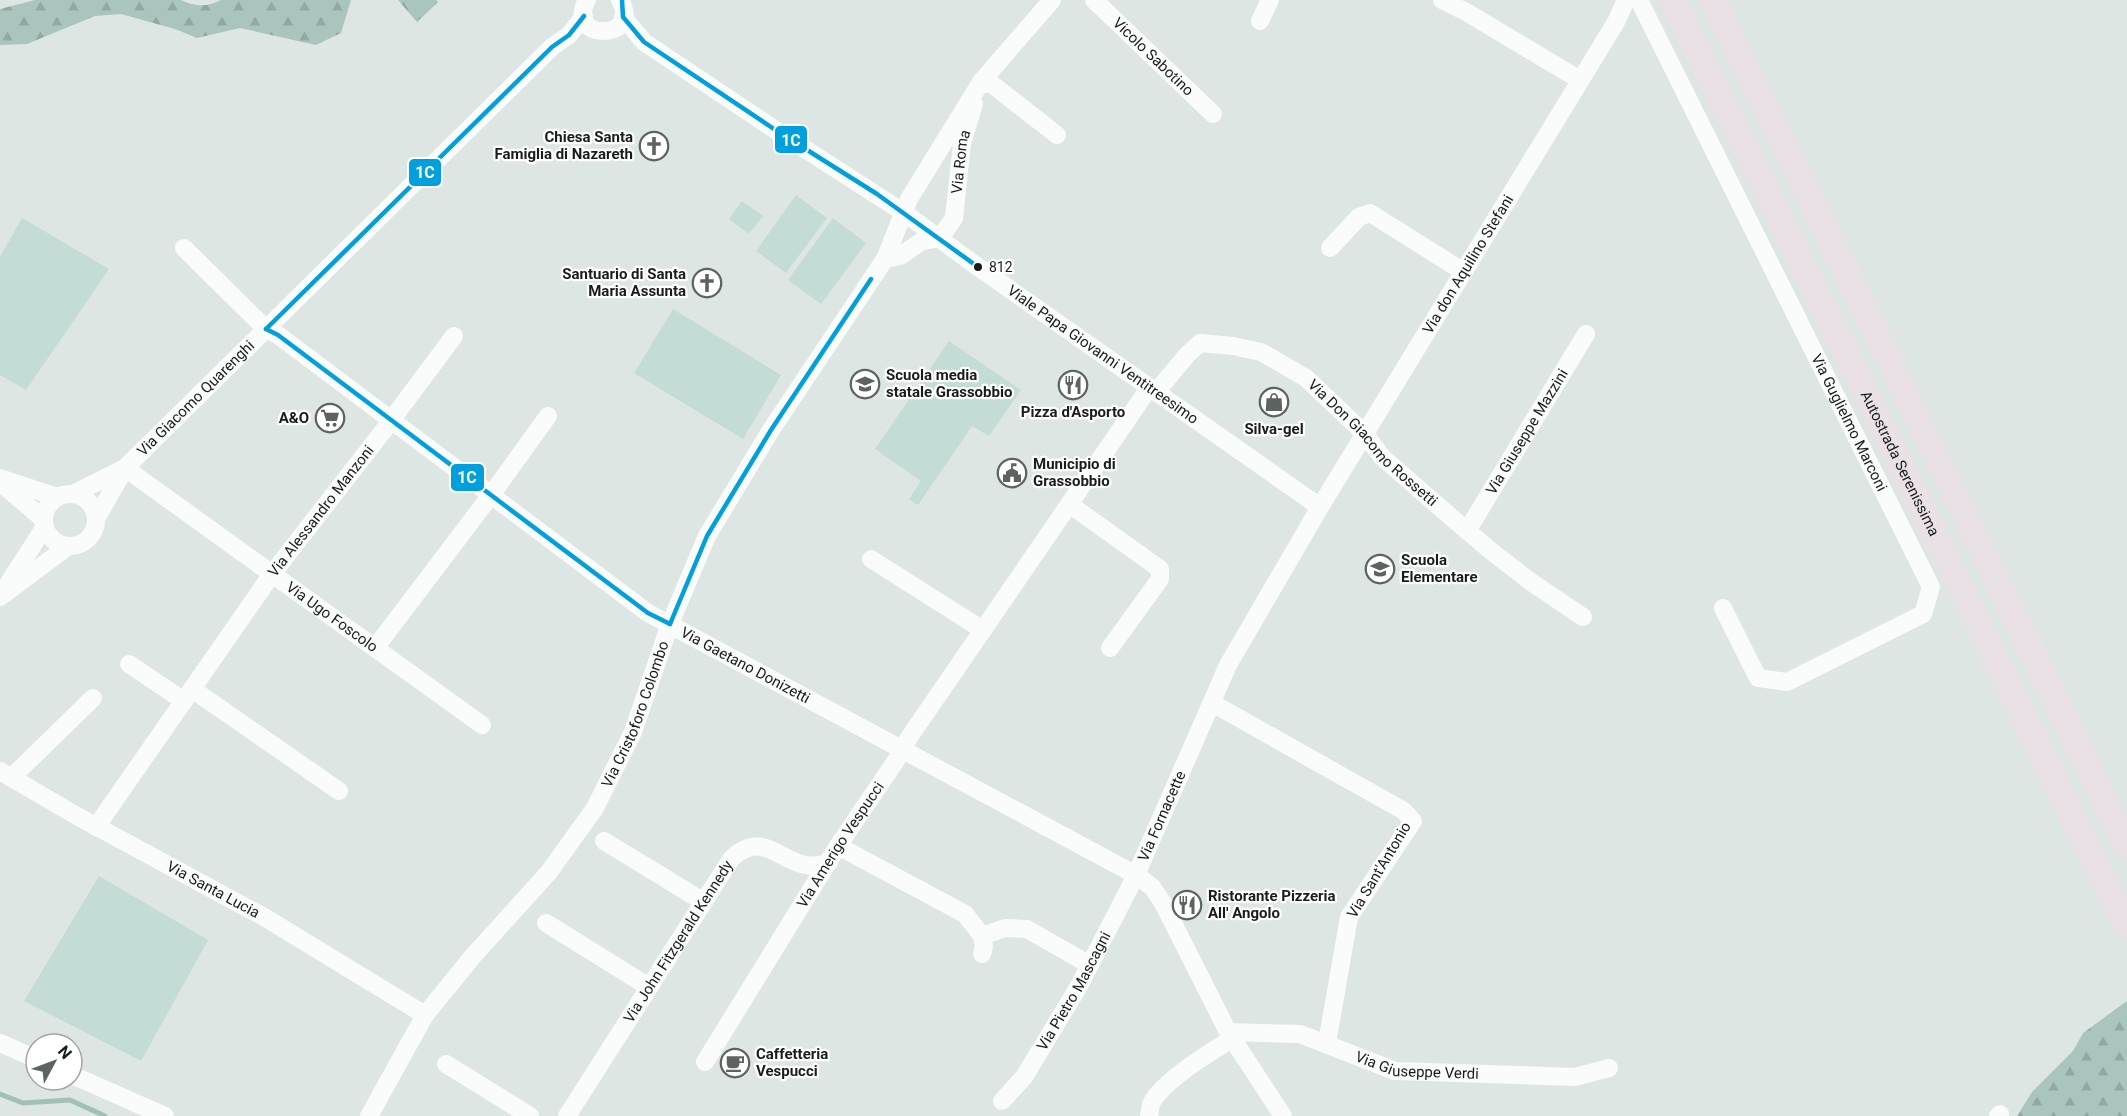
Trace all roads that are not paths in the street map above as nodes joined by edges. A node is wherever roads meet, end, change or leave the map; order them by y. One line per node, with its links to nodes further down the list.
1 (1052, 0): 14 (street, Via Roma)
2 (1094, 0): 15 (street, Vicolo Sabotino)
3 (1270, 0): 10 (street)
4 (1442, 0): 13 (street)
5 (1673, 0): 64 (highway, Autostrada Serenissima)
6 (1713, 0): 59 (highway)
7 (1635, 1): 13 (street, Via don Aquilino Stefani); 43 (street, Via Guglielmo Marconi)
8 (622, 5): 11 (street, Via Giacomo Quarenghi); 17 (street, Viale Papa Giovanni Ventitreesimo)
9 (582, 7): 11 (street); 12 (street, Via Giacomo Quarenghi)
10 (1260, 21)
11 (597, 31): 12 (street, Via Giacomo Quarenghi)
12 (569, 35): 23 (street, Via Giacomo Quarenghi)
13 (1580, 80): 22 (street, Via don Aquilino Stefani)
14 (981, 82): 16 (street); 17 (street, Via Roma); 18 (street, Via Roma)
15 (1213, 114)
16 (1057, 135)
17 (903, 212): 18 (street, Viale Papa Giovanni Ventitreesimo); 21 (street, Via Cristoforo Colombo)
18 (940, 238): 21 (street); 26 (street, Viale Papa Giovanni Ventitreesimo)
19 (184, 248): 23 (street, Via Giacomo Quarenghi)
20 (1329, 248): 22 (street)
21 (885, 259): 45 (street, Via Cristoforo Colombo)
22 (1464, 272): 29 (street, Via don Aquilino Stefani)
23 (266, 329): 28 (street, Via Gaetano Donizetti); 30 (street, Via Giacomo Quarenghi)
24 (1586, 334): 38 (street, Via Giuseppe Mazzini)
25 (454, 336): 28 (street, Via Alessandro Manzoni)
26 (1153, 390): 29 (street, Via Don Giacomo Rossetti); 34 (street, Via Amerigo Vespucci); 35 (street, Viale Papa Giovanni Ventitreesimo)
27 (548, 416): 32 (street)
28 (392, 419): 32 (street, Via Gaetano Donizetti); 41 (street, Via Alessandro Manzoni)
29 (1365, 434): 35 (street, Via don Aquilino Stefani); 38 (street, Via Don Giacomo Rossetti)
30 (125, 468): 33 (street, Via Giacomo Quarenghi); 36 (street, Via Giacomo Quarenghi); 41 (street, Via Ugo Foscolo)
31 (0, 480): 33 (street); 37 (street)
32 (491, 495): 45 (street, Via Gaetano Donizetti); 47 (street)
33 (65, 496): 36 (street); 37 (street)
34 (1069, 504): 46 (street, Via Amerigo Vespucci); 48 (street)
35 (1320, 507): 52 (street, Via Fornacette)
36 (96, 519): 39 (street)
37 (44, 524): 39 (street); 42 (street)
38 (1467, 531): 44 (street, Via Don Giacomo Rossetti)
39 (67, 547): 42 (street)
40 (871, 558): 46 (street)
41 (272, 574): 47 (street, Via Ugo Foscolo); 50 (street, Via Alessandro Manzoni)
42 (0, 597)
43 (1723, 608)
44 (1583, 617)
45 (670, 624): 54 (street, Via Gaetano Donizetti); 67 (street, Via Cristoforo Colombo)
46 (982, 630): 54 (street, Via Amerigo Vespucci)
47 (375, 648): 53 (street, Via Ugo Foscolo)
48 (1110, 648)
49 (129, 664): 50 (street)
50 (188, 695): 56 (street); 57 (street, Via Alessandro Manzoni)
51 (93, 698): 55 (street)
52 (1212, 703): 61 (street, Via Fornacette); 70 (street, Via Sant'Antonio)
53 (482, 725)
54 (902, 750): 60 (street, Via Amerigo Vespucci); 61 (street, Via Gaetano Donizetti)
55 (6, 775): 57 (street, Via Santa Lucia)
56 (339, 790)
57 (96, 826): 67 (street, Via Santa Lucia)
58 (604, 842): 62 (street)
59 (2127, 846)
60 (834, 854): 62 (street, Via John Fitzgerald Kennedy); 65 (street); 72 (street, Via Amerigo Vespucci)
61 (1136, 875): 65 (street, Via Pietro Mascagni); 68 (street, Via Fornacette)
62 (704, 902): 66 (street, Via John Fitzgerald Kennedy)
63 (546, 923): 66 (street)
64 (2127, 927)
65 (1090, 965): 76 (street, Via Pietro Mascagni)
66 (649, 987): 80 (street, Via John Fitzgerald Kennedy)
67 (425, 1015): 79 (street, Via Cristoforo Colombo)
68 (1230, 1035): 70 (street, Via Giuseppe Verdi); 81 (street); 82 (street, Via Fornacette)
69 (0, 1043): 71 (street)
70 (1327, 1043): 74 (street, Via Giuseppe Verdi)
71 (24, 1054)
72 (705, 1062)
73 (446, 1064): 77 (street)
74 (1609, 1068)
75 (84, 1080): 78 (street)
76 (1002, 1101)
77 (519, 1113)
78 (165, 1116)
79 (369, 1116)
80 (567, 1116)
81 (1149, 1116)
82 (1283, 1116)

